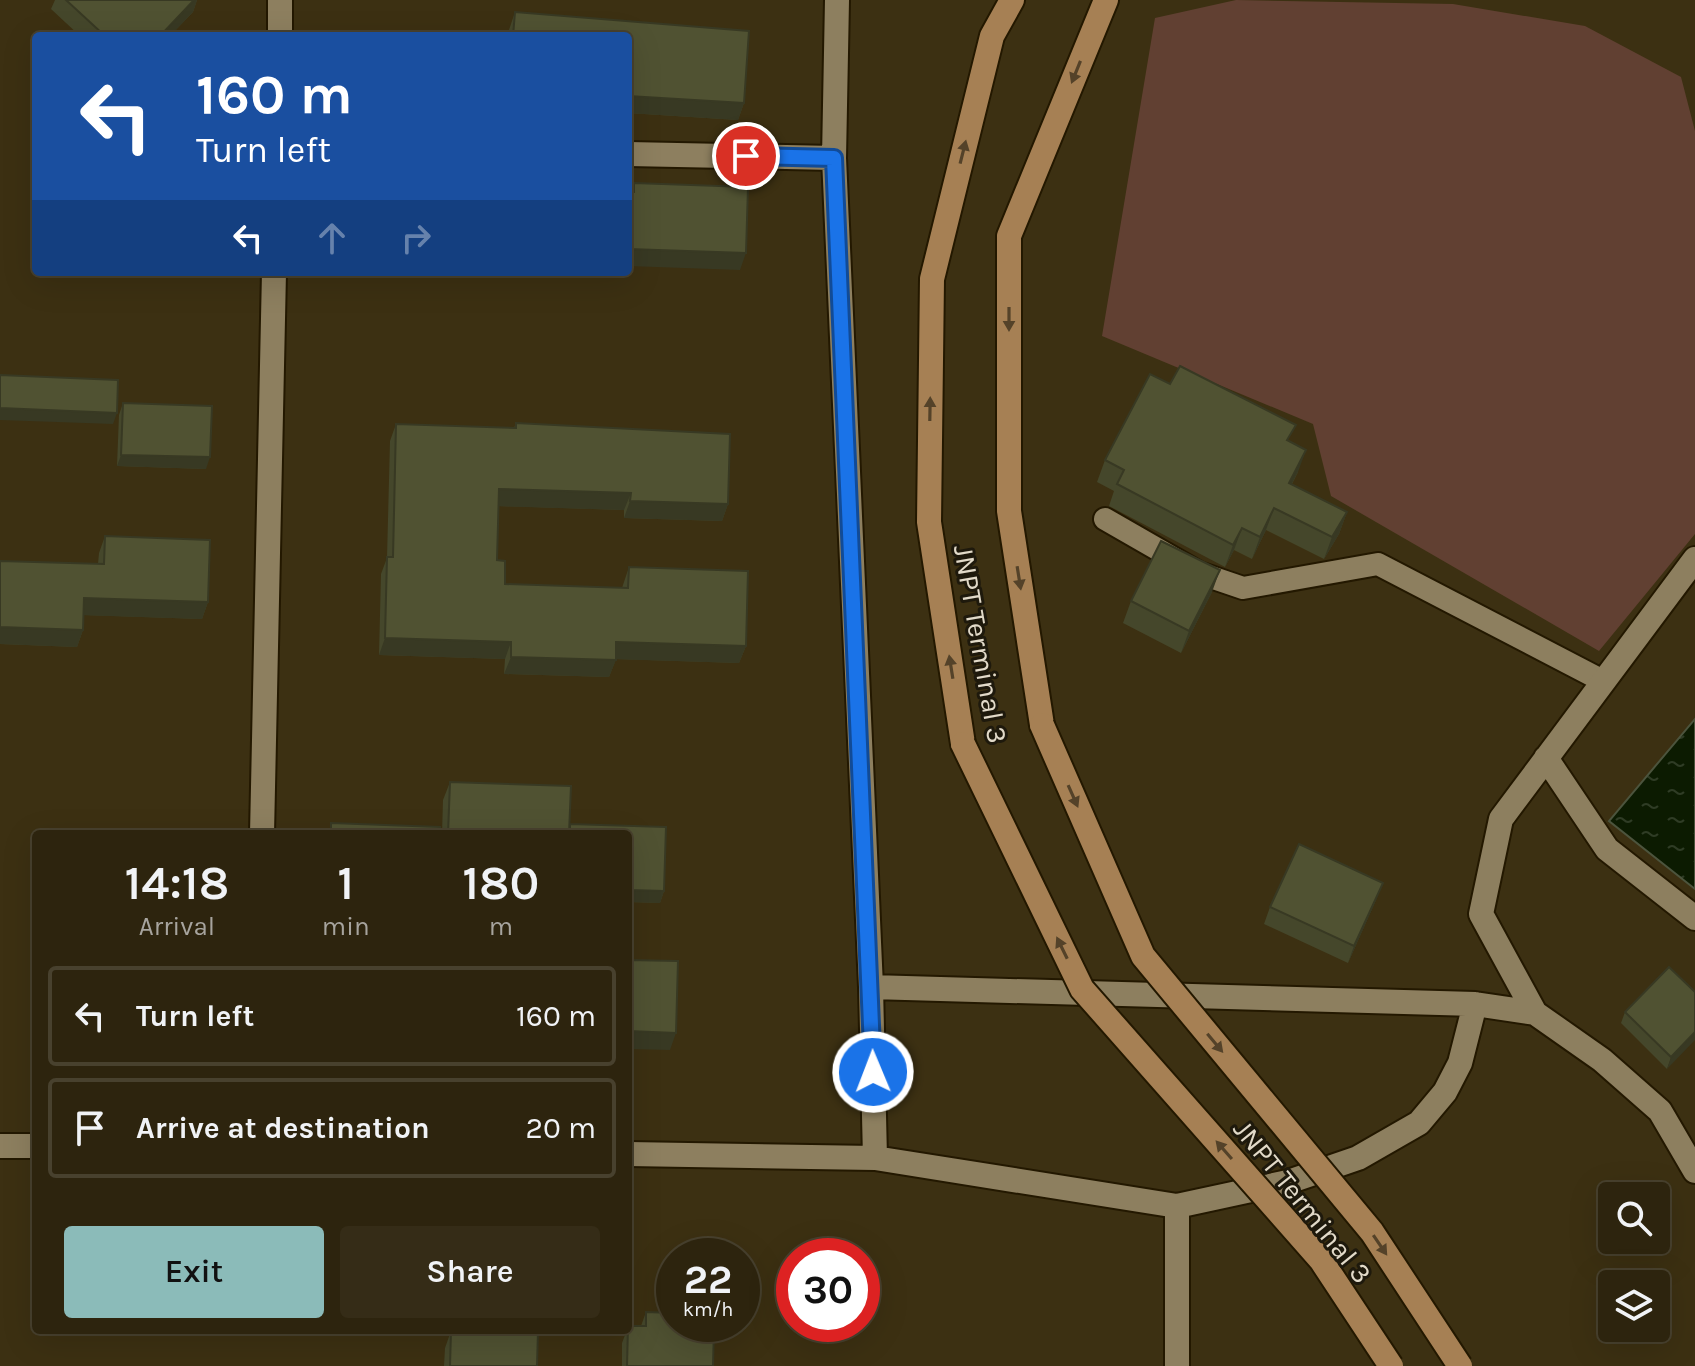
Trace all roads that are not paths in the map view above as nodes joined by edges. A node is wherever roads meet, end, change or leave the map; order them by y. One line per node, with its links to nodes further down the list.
1 (280, 0): 5 (street)
2 (837, 0): 7 (street)
3 (1012, 0): 25 (main road, JNPT Terminal 3, one-way to 3, bridge)
4 (1106, 0): 26 (main road, JNPT Terminal 3, one-way to 26, bridge)
5 (280, 32)
6 (632, 154): 7 (street)
7 (834, 158): 15 (street)
8 (274, 276): 13 (street)
9 (1105, 519): 11 (lane)
10 (1692, 568): 11 (street)
11 (1603, 681): 12 (street)
12 (1546, 758): 14 (street); 17 (street)
13 (262, 830)
14 (1695, 918)
15 (871, 987): 16 (street); 21 (street)
16 (1475, 1004): 17 (street); 23 (street)
17 (1535, 1013): 22 (street)
18 (0, 1146): 19 (street)
19 (32, 1146)
20 (632, 1154): 21 (street)
21 (875, 1158): 23 (street)
22 (1695, 1171)
23 (1177, 1206): 24 (street)
24 (1177, 1366)
25 (1391, 1366)
26 (1460, 1366)

